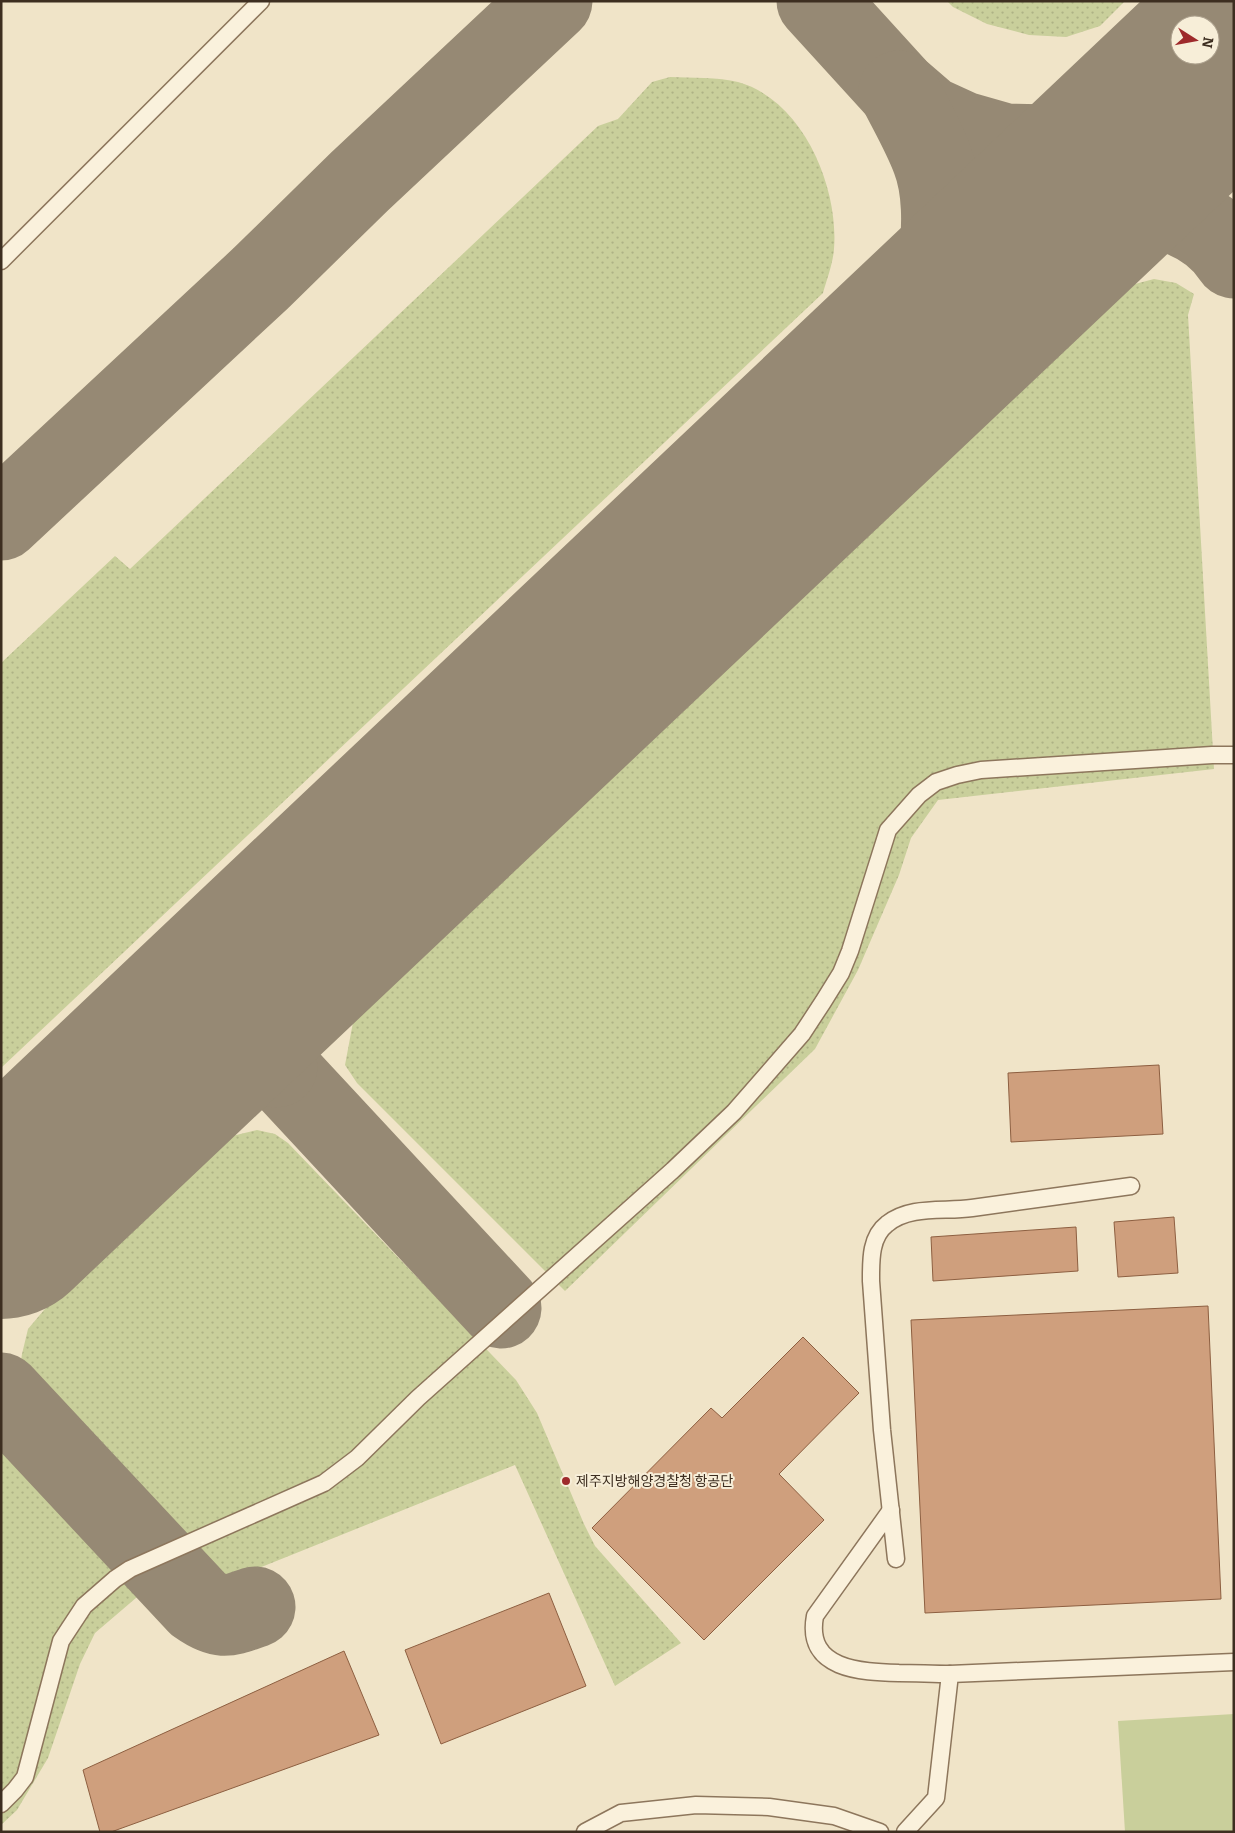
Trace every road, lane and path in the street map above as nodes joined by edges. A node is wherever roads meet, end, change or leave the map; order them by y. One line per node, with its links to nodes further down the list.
1 (261, 1): 2 (lane)
2 (1, 261)
3 (1234, 755): 9 (lane)
4 (1130, 1186): 5 (lane)
5 (891, 1510): 6 (lane); 8 (lane)
6 (896, 1559)
7 (1234, 1662): 8 (lane)
8 (950, 1674): 12 (lane)
9 (1, 1804)
10 (585, 1832): 11 (lane)
11 (880, 1832)
12 (905, 1832)

